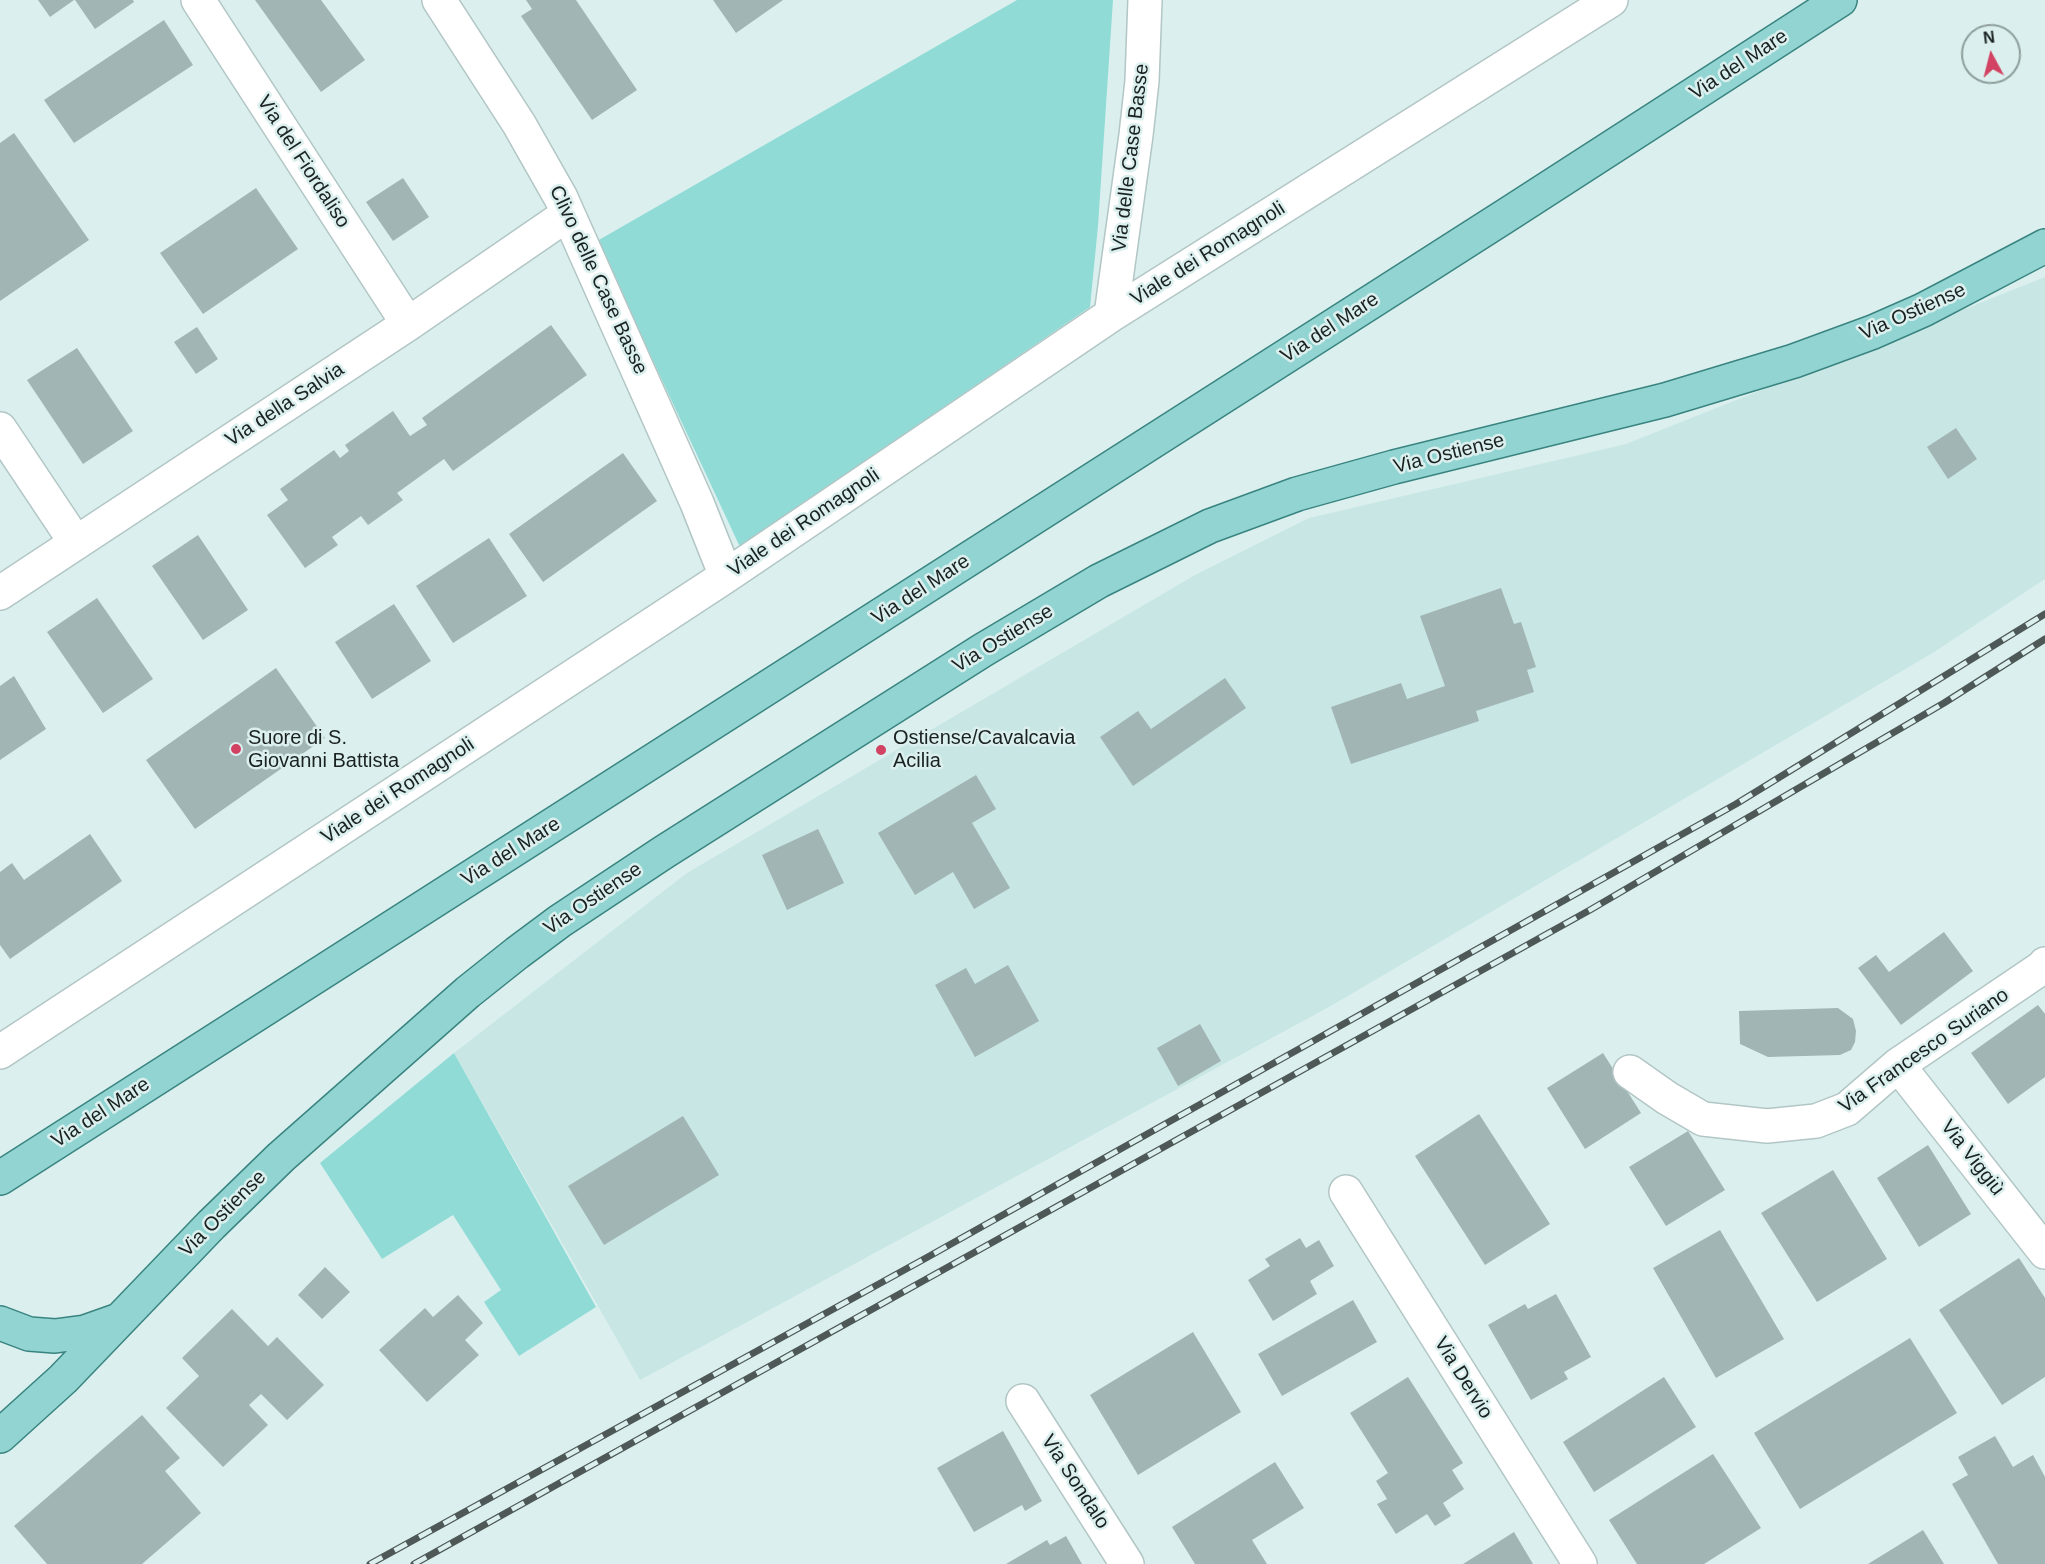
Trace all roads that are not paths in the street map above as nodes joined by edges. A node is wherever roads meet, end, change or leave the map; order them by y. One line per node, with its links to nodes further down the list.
1 (198, 0): 9 (street, Via del Fiordaliso)
2 (439, 0): 6 (street, Clivo delle Case Basse)
3 (1145, 0): 8 (street, Via delle Case Basse)
4 (1611, 0): 8 (street, Viale dei Romagnoli)
5 (1840, 0): 18 (main road, Via del Mare)
6 (568, 214): 9 (street, Via della Salvia); 12 (street, Clivo delle Case Basse)
7 (2045, 246): 21 (main road, Via Ostiense)
8 (1111, 315): 12 (street, Viale dei Romagnoli)
9 (408, 324): 11 (street, Via della Salvia)
10 (0, 429): 11 (street)
11 (76, 543): 13 (street, Via della Salvia)
12 (726, 576): 15 (street, Viale dei Romagnoli)
13 (0, 594)
14 (2045, 964): 16 (street, Via Francesco Suriano)
15 (0, 1052)
16 (1898, 1065): 17 (street, Via Francesco Suriano); 20 (street, Via Viggiù)
17 (1630, 1072)
18 (0, 1178)
19 (1346, 1192): 26 (street, Via Dervio)
20 (2045, 1252)
21 (120, 1319): 22 (main road, Via Ostiense); 24 (main road, Via Ostiense)
22 (0, 1323)
23 (1023, 1401): 25 (street, Via Sondalo)
24 (0, 1436)
25 (1127, 1564)
26 (1580, 1564)

